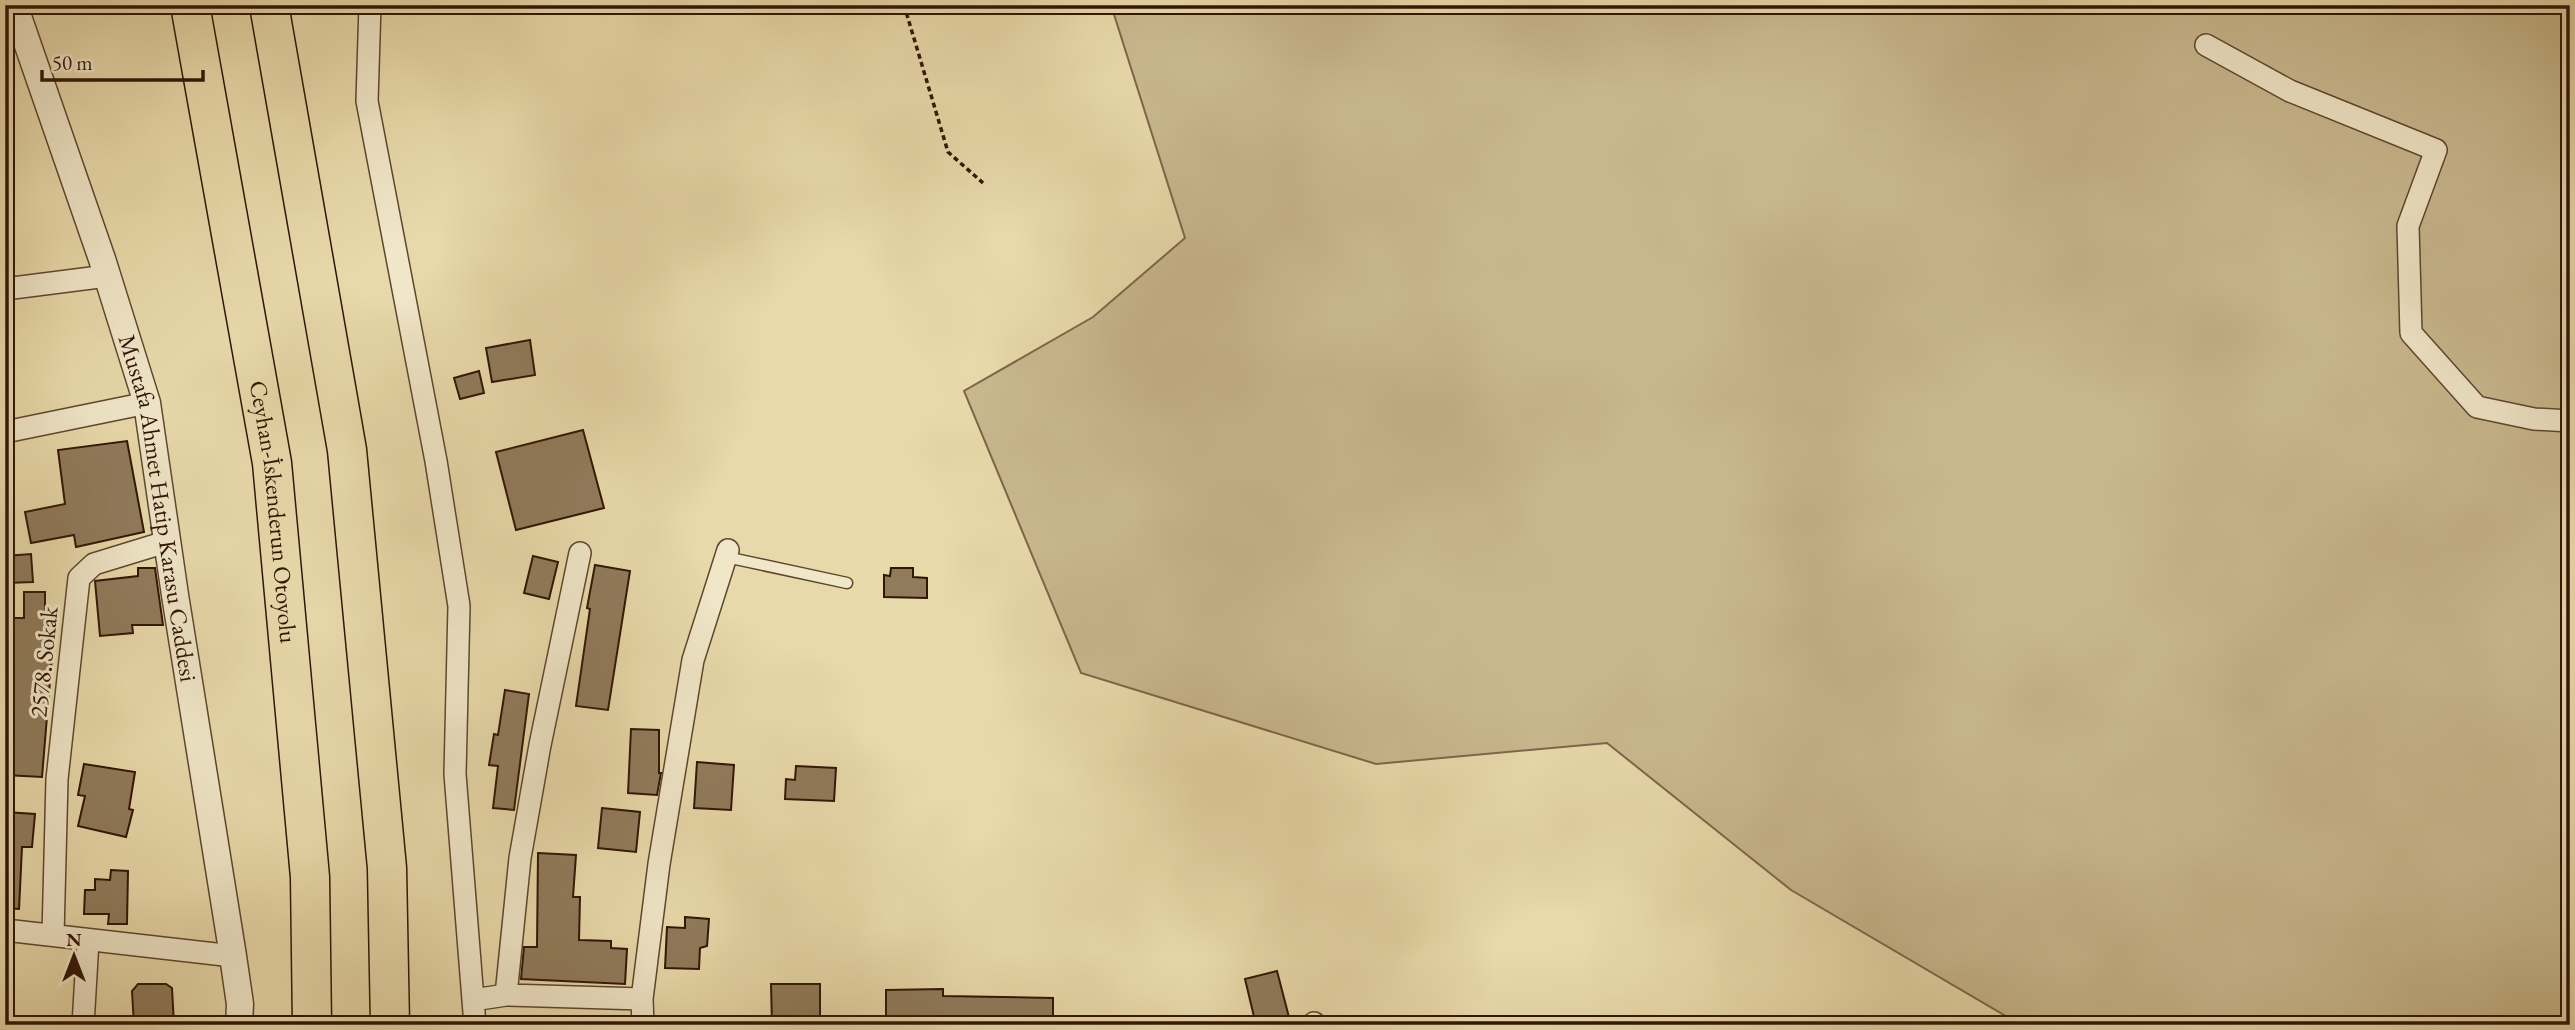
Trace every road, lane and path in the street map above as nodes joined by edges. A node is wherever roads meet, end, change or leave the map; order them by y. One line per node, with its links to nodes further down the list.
1 (15, 5): 8 (street, Mustafa Ahmet Hatip Karasu Caddesi)
2 (190, 5): 26 (highway, Ceyhan-İskenderun Otoyolu)
3 (270, 5): 27 (highway)
4 (370, 5): 23 (street)
5 (904, 5): 7 (path)
6 (2206, 45): 11 (street)
7 (983, 183)
8 (107, 276): 9 (street); 10 (street, Mustafa Ahmet Hatip Karasu Caddesi)
9 (5, 289)
10 (147, 403): 12 (street); 13 (street, Mustafa Ahmet Hatip Karasu Caddesi)
11 (2570, 421)
12 (5, 432)
13 (169, 541): 18 (street, 2578. Sokak); 20 (street, Mustafa Ahmet Hatip Karasu Caddesi)
14 (580, 553): 21 (street)
15 (727, 554): 16 (lane); 22 (street)
16 (846, 583)
17 (5, 930): 18 (street)
18 (53, 935): 19 (street)
19 (88, 941): 20 (street); 24 (street)
20 (233, 956): 25 (street, Mustafa Ahmet Hatip Karasu Caddesi)
21 (506, 995): 22 (street); 23 (street)
22 (642, 999): 29 (street)
23 (473, 1000): 28 (street)
24 (82, 1025)
25 (239, 1025)
26 (313, 1025)
27 (390, 1025)
28 (475, 1025)
29 (643, 1025)

